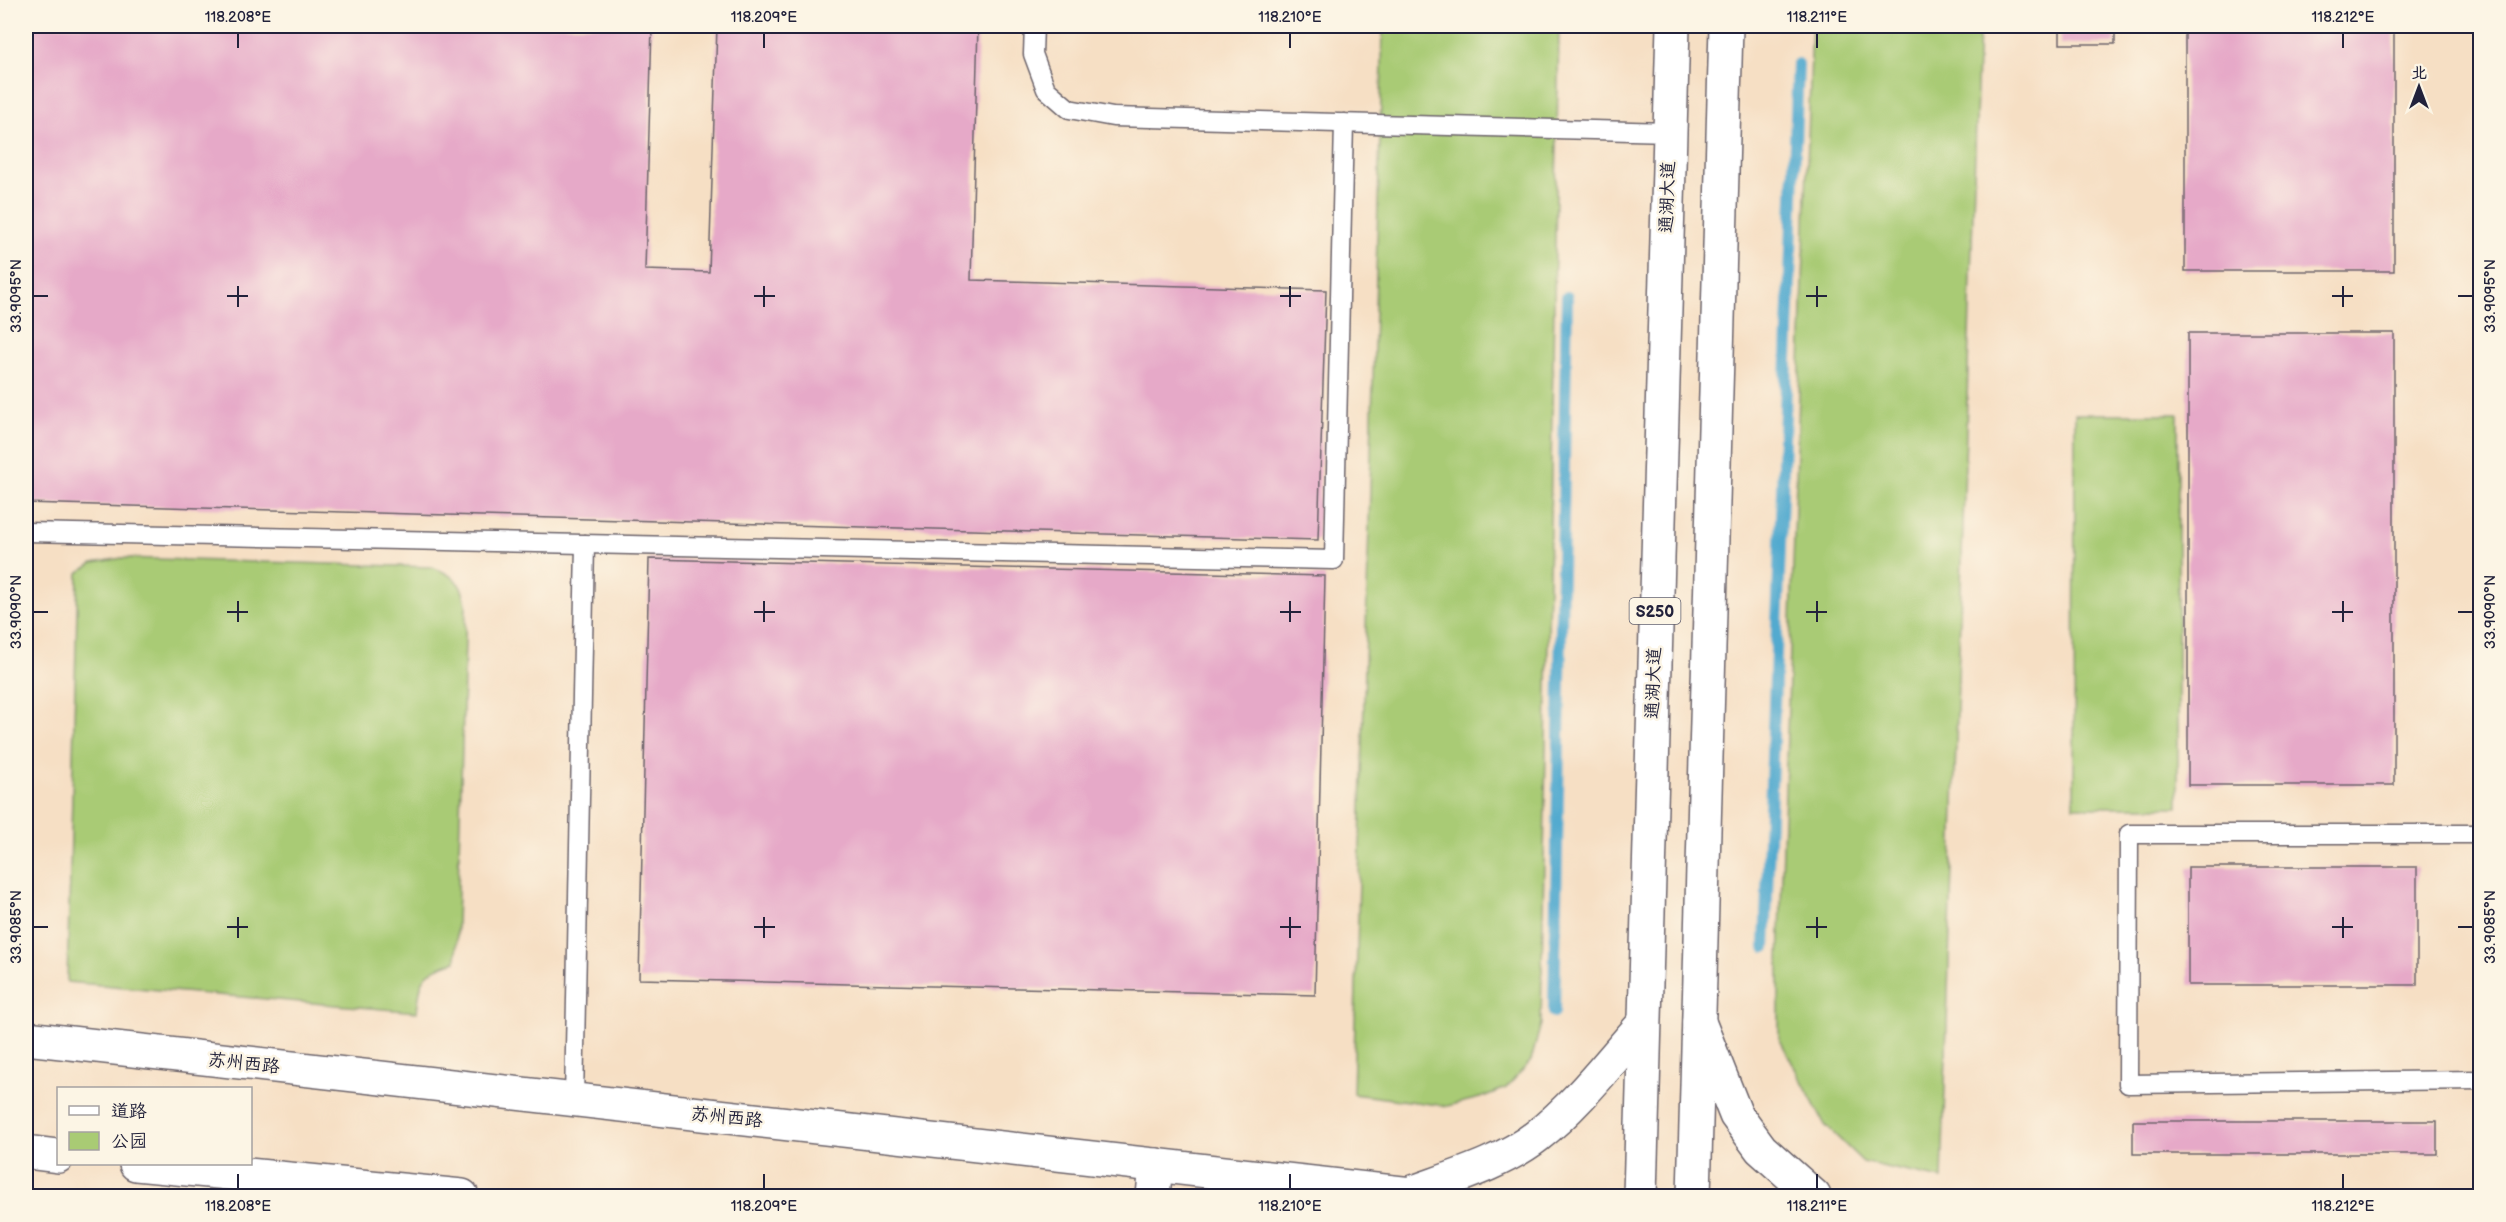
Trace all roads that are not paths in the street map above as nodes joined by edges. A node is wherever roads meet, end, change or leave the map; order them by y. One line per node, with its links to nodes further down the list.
1 (1034, 26): 4 (lane)
2 (1673, 26): 5 (main road, 通湖大道 / S250)
3 (1726, 26): 9 (main road)
4 (1344, 123): 5 (lane); 7 (lane)
5 (1669, 132): 10 (main road, 通湖大道 / S250)
6 (26, 532): 7 (lane)
7 (585, 544): 13 (lane)
8 (2481, 834): 12 (lane)
9 (1699, 1022): 21 (main road); 22 (main road)
10 (1644, 1023): 18 (main road); 20 (main road, 通湖大道 / S250)
11 (26, 1038): 13 (main road, 苏州西路)
12 (2481, 1080)
13 (574, 1100): 17 (main road, 苏州西路)
14 (26, 1152): 15 (main road)
15 (57, 1156)
16 (146, 1165): 19 (main road)
17 (1154, 1181): 18 (main road, 苏州西路)
18 (1419, 1195)
19 (462, 1197)
20 (1640, 1197)
21 (1694, 1197)
22 (1814, 1197)

